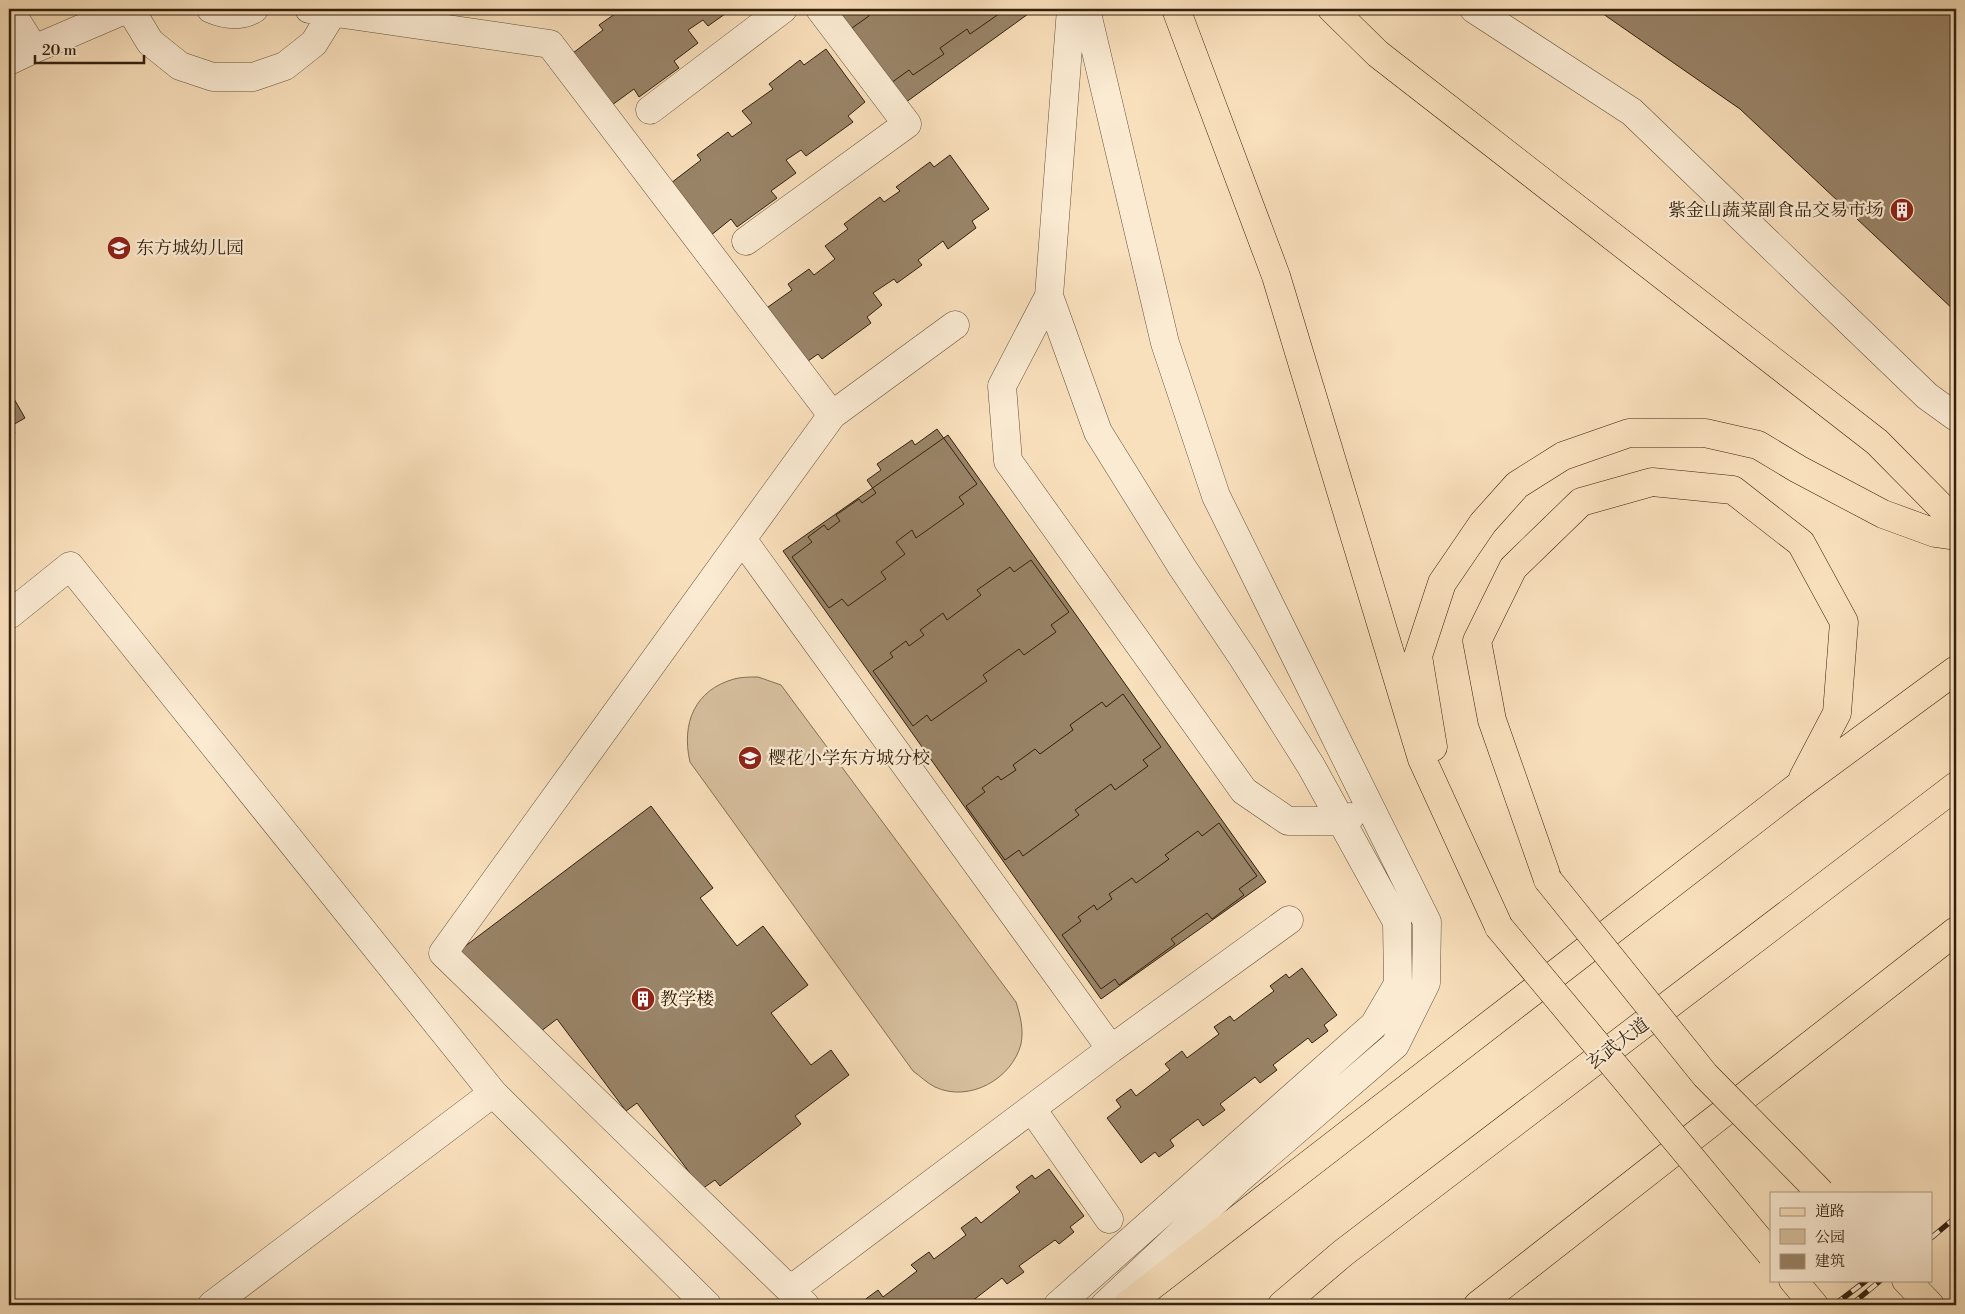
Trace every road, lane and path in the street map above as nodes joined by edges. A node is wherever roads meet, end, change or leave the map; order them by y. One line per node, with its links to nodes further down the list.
1 (9, 9): 13 (street)
2 (129, 9): 12 (street); 13 (street)
3 (211, 9): 4 (street)
4 (254, 9)
5 (783, 9): 15 (street)
6 (820, 9): 16 (street)
7 (1071, 9): 17 (street)
8 (1086, 9): 44 (street)
9 (1176, 9): 28 (main road)
10 (1332, 9): 21 (main road)
11 (1474, 9): 20 (street)
12 (326, 10): 19 (street)
13 (34, 48): 14 (street)
14 (9, 61)
15 (650, 110)
16 (746, 240)
17 (1049, 296): 29 (street); 29 (street)
18 (955, 325): 19 (street)
19 (832, 415): 23 (street)
20 (1956, 417)
21 (1956, 522)
22 (1956, 536): 28 (main road)
23 (742, 539): 32 (street); 40 (street)
24 (9, 615): 33 (street)
25 (1956, 670): 26 (main road)
26 (1800, 784): 35 (main road, bridge); 45 (main road)
27 (1956, 786): 46 (main road, 玄武大道)
28 (1445, 812): 37 (main road, bridge)
29 (1345, 819): 43 (street)
30 (1289, 920): 32 (street)
31 (1956, 931): 47 (main road)
32 (1111, 1049): 34 (street)
33 (493, 1093): 41 (street); 42 (street)
34 (1032, 1109): 36 (street); 40 (street)
35 (1820, 1192)
36 (1109, 1219)
37 (1770, 1253)
38 (1795, 1282): 48 (main road)
39 (1908, 1282): 49 (main road)
40 (798, 1298)
41 (212, 1305)
42 (707, 1305)
43 (1058, 1305)
44 (1105, 1305)
45 (1127, 1305)
46 (1282, 1305)
47 (1478, 1305)
48 (1814, 1305)
49 (1930, 1305)

